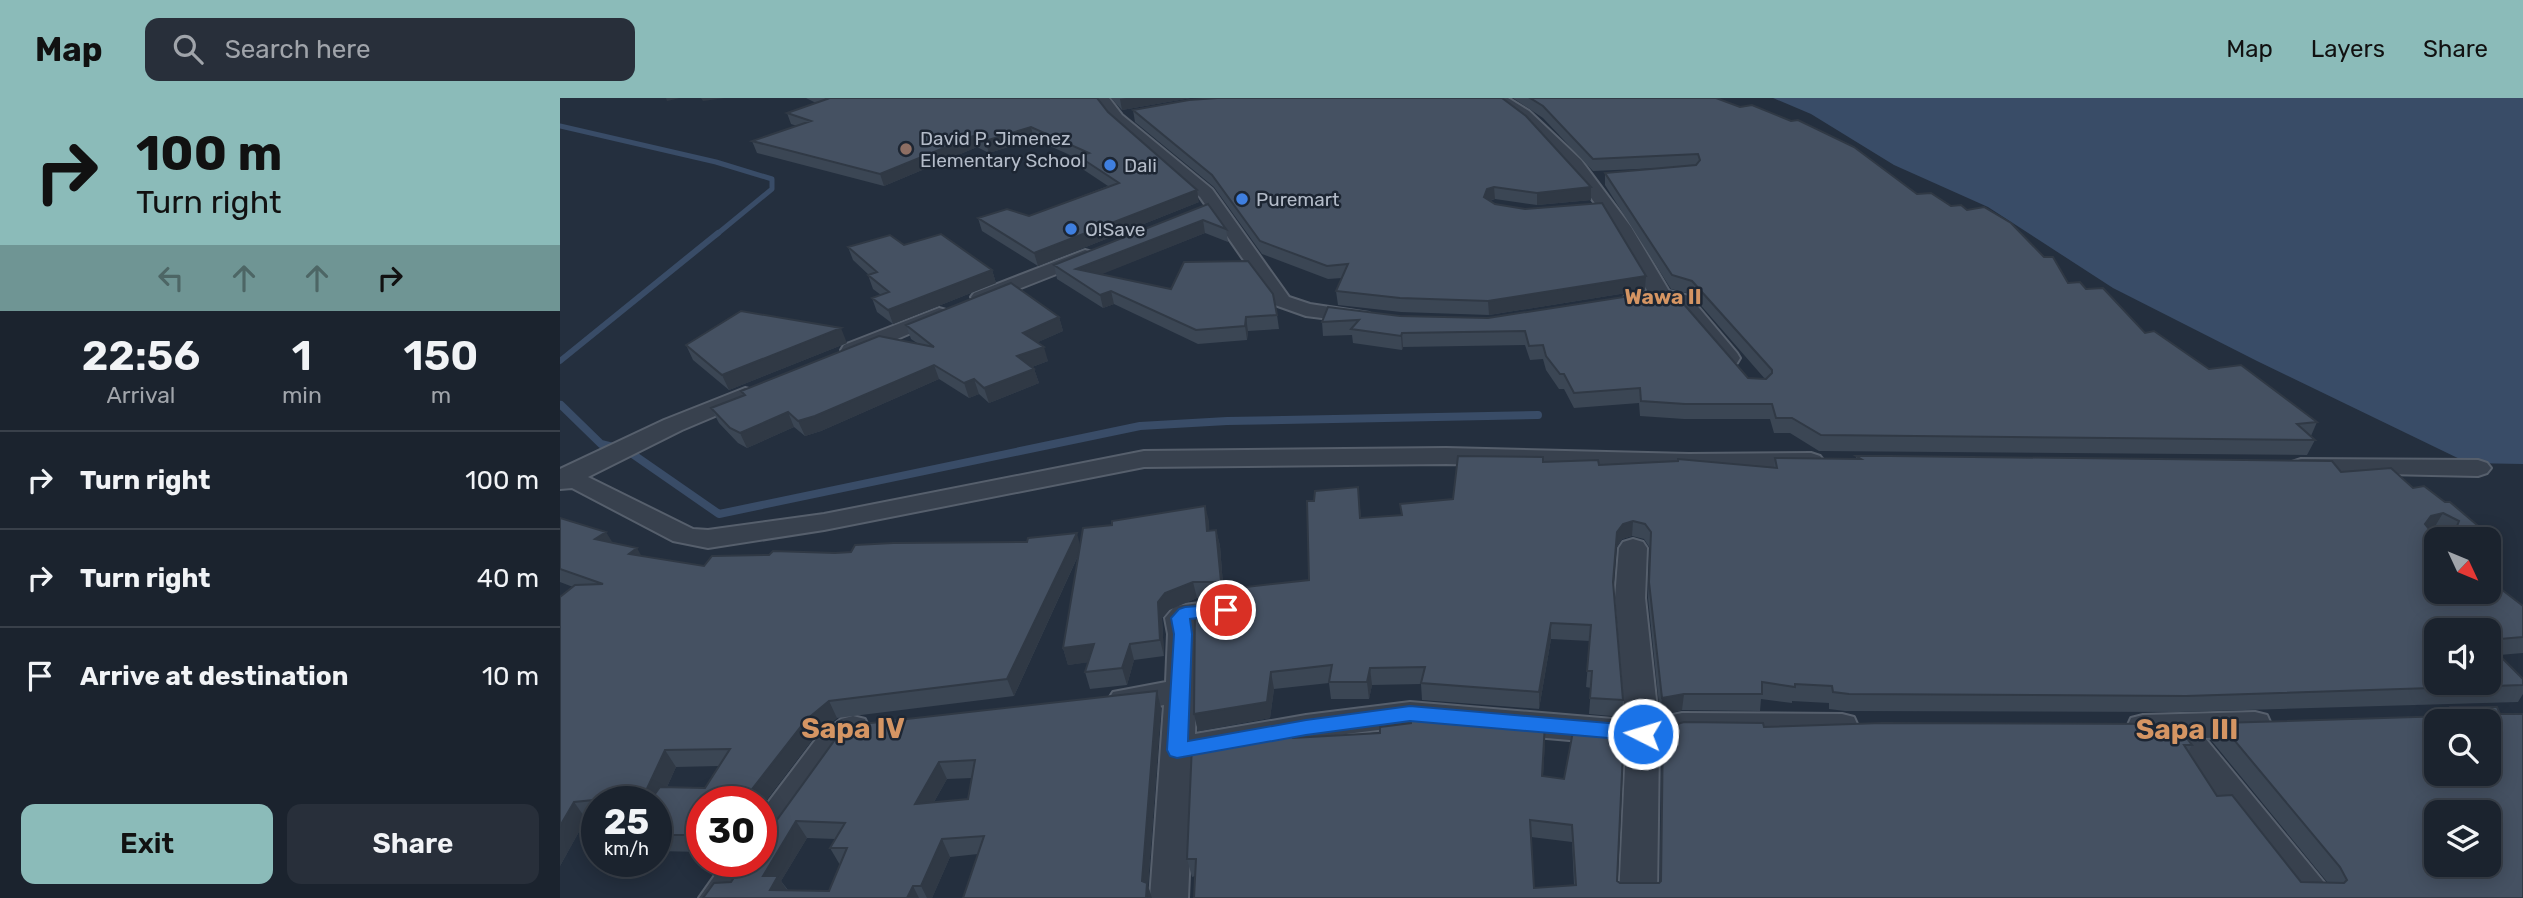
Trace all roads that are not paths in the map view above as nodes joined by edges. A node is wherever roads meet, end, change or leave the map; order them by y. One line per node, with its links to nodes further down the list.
1 (1101, 98): 4 (street)
2 (1498, 98): 6 (street)
3 (1141, 113): 4 (street)
4 (1116, 118): 7 (street)
5 (1614, 177): 6 (street)
6 (1589, 179): 10 (street)
7 (1214, 205): 8 (street); 12 (street)
8 (1188, 215)
9 (1099, 250): 13 (street)
10 (1661, 296): 11 (street); 14 (street)
11 (1608, 304)
12 (1388, 320)
13 (835, 358)
14 (1746, 376)
15 (761, 388): 19 (street)
16 (1834, 461): 19 (street)
17 (2271, 466): 18 (street)
18 (2478, 468)
19 (561, 479)
20 (1633, 548): 29 (street)
21 (1226, 610): 22 (street)
22 (1181, 691): 23 (street); 30 (street)
23 (1099, 703)
24 (2289, 723): 28 (street)
25 (879, 724): 31 (street)
26 (1877, 726): 29 (street)
27 (2110, 727): 28 (street)
28 (2178, 727): 36 (street)
29 (1643, 734): 30 (street); 35 (street)
30 (1177, 750): 34 (street)
31 (777, 819)
32 (734, 877): 33 (street)
33 (718, 898)
34 (1169, 898)
35 (1638, 898)
36 (2314, 898)

